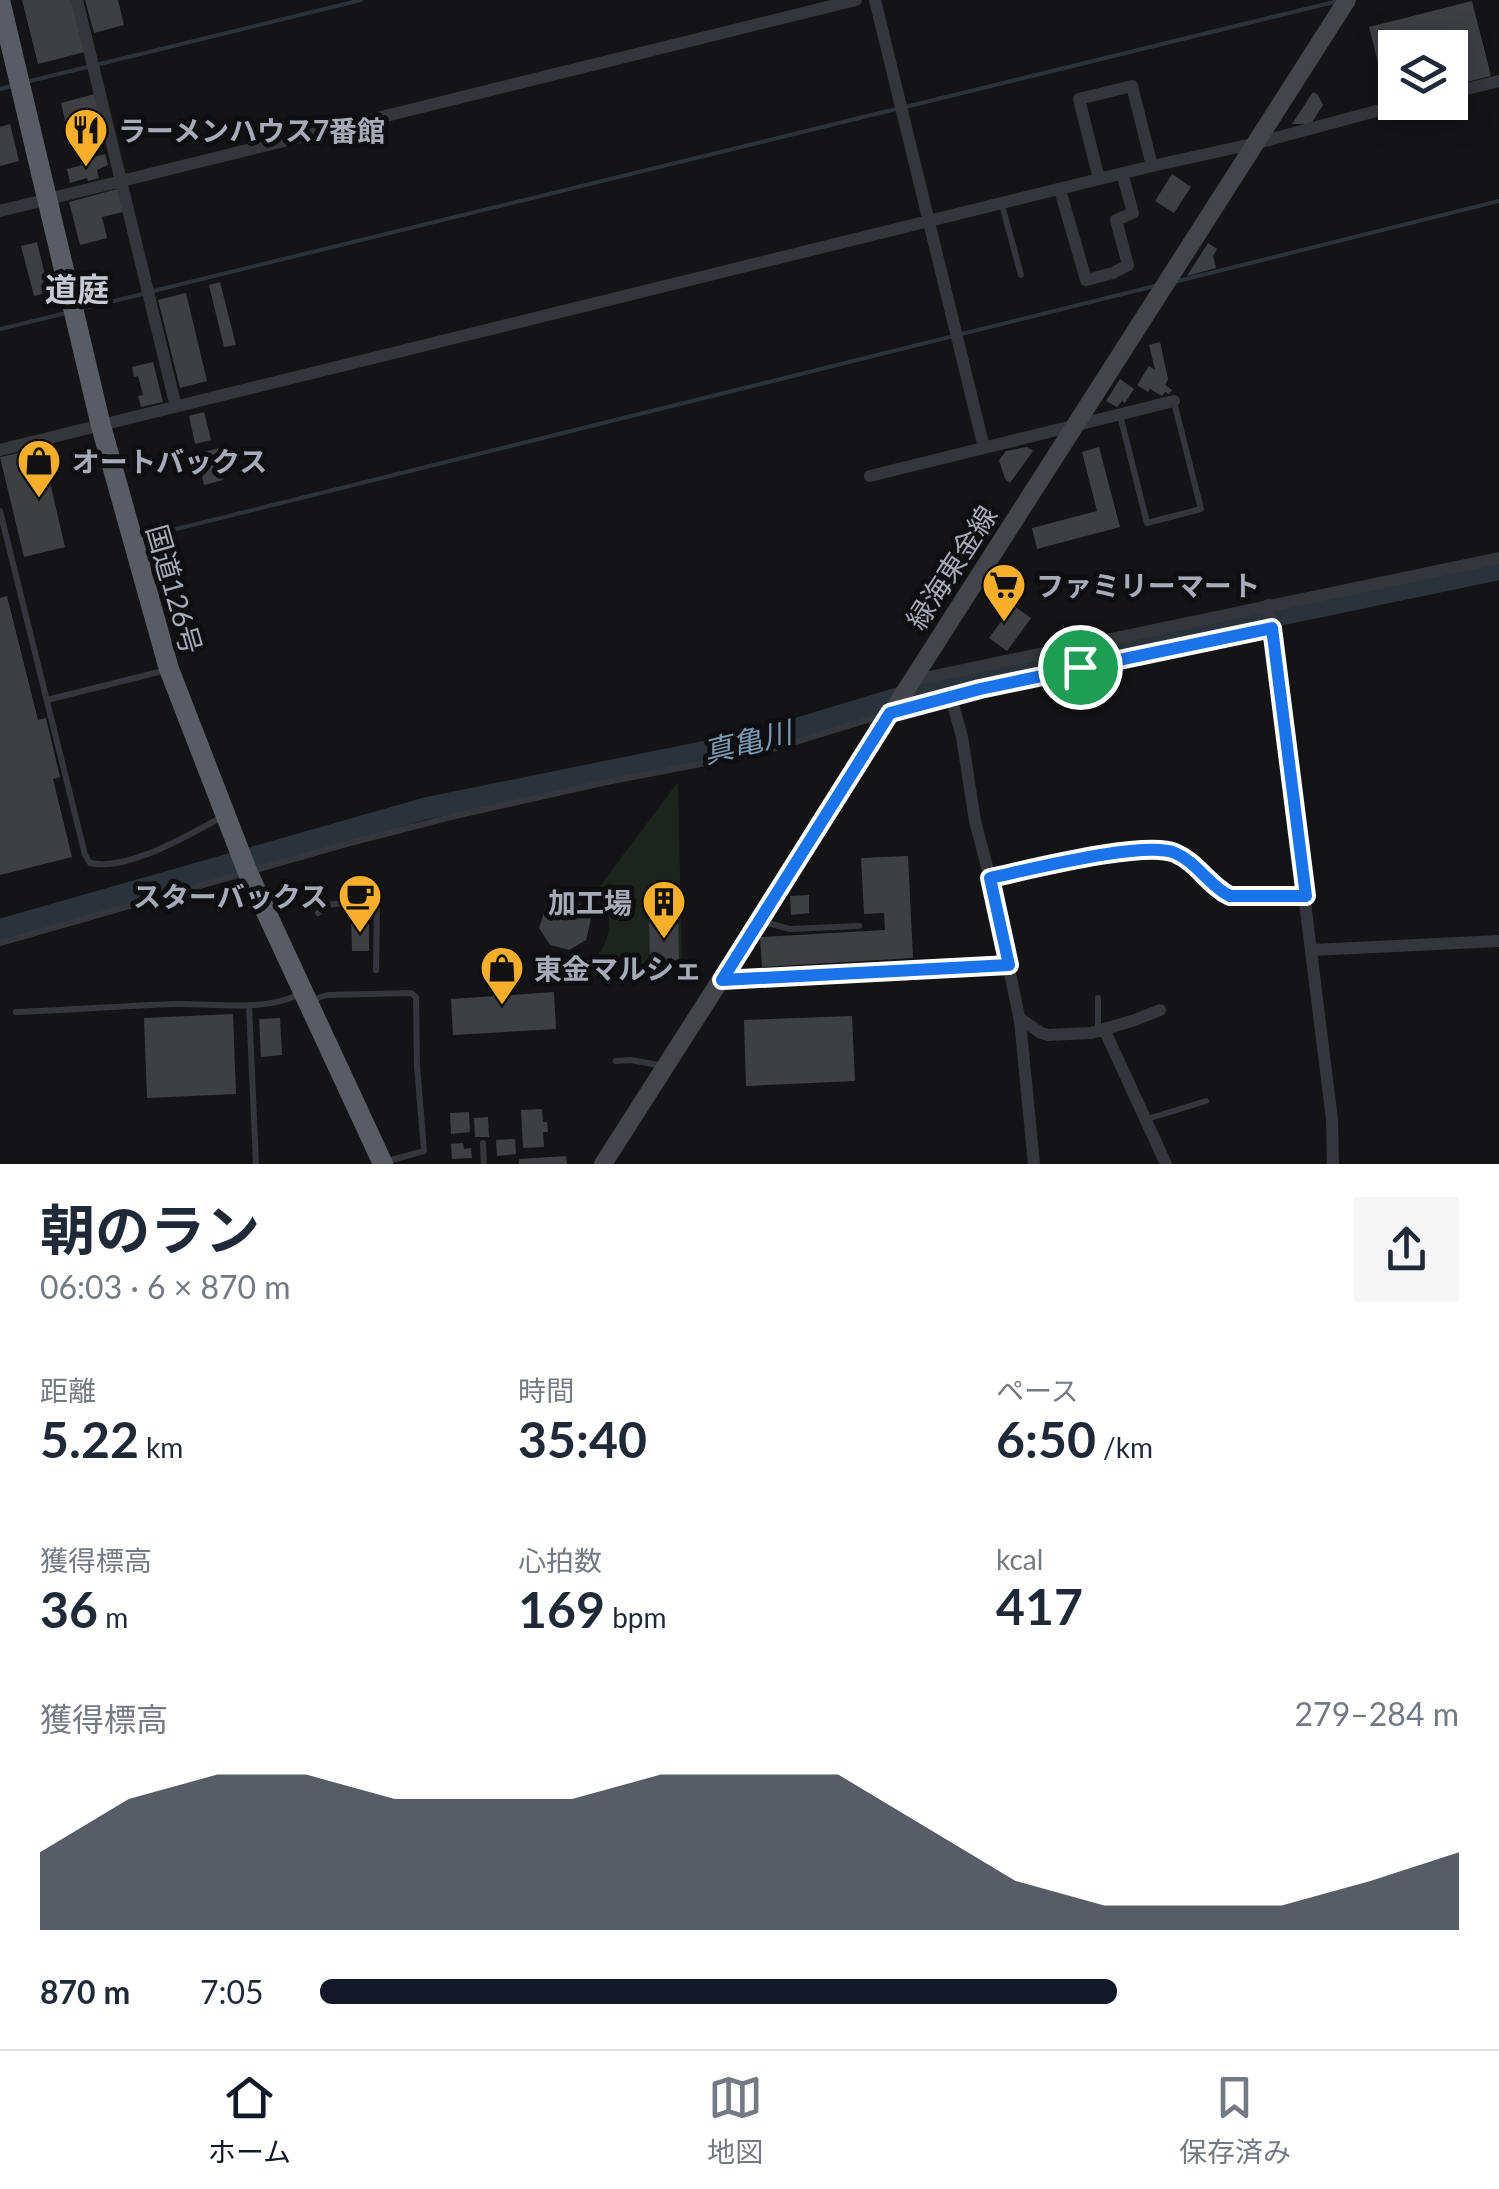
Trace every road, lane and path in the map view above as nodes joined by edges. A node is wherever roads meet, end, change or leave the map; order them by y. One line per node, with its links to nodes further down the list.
1 (0, 0): 15 (highway, 国道126号)
2 (76, 0): 13 (street)
3 (856, 0): 13 (street)
4 (874, 0): 18 (street)
5 (1347, 0): 9 (main road, 緑海東金線)
6 (1499, 81): 7 (street)
7 (1468, 89)
8 (1378, 111): 9 (street)
9 (1256, 143): 10 (street); 24 (main road, 緑海東金線)
10 (1152, 166): 11 (street); 12 (street)
11 (1122, 173): 12 (street); 14 (street)
12 (1099, 179): 14 (street)
13 (120, 181): 15 (street); 21 (street)
14 (1060, 190): 16 (street)
15 (49, 198): 17 (street); 23 (highway, 国道126号)
16 (1002, 204): 18 (street); 19 (lane)
17 (0, 211)
18 (929, 222): 21 (street); 25 (street)
19 (1022, 275)
20 (1174, 401): 22 (street); 22 (lane)
21 (176, 407): 23 (street)
22 (1120, 414): 24 (street)
23 (100, 426): 26 (street); 32 (highway, 国道126号)
24 (1074, 426): 25 (street); 33 (main road, 緑海東金線)
25 (984, 448): 27 (street)
26 (0, 450)
27 (870, 476)
28 (0, 511): 35 (lane)
29 (1499, 558): 30 (street)
30 (1268, 605): 31 (street); 33 (street)
31 (1272, 628): 34 (lane); 40 (street)
32 (169, 669): 35 (lane); 37 (highway, 国道126号)
33 (910, 681): 36 (main road, 緑海東金線)
34 (951, 697): 36 (lane); 39 (street)
35 (47, 700): 37 (lane)
36 (890, 713): 38 (lane); 42 (main road, 緑海東金線)
37 (225, 816): 38 (highway, 国道126号)
38 (248, 873): 45 (lane); 50 (highway, 国道126号)
39 (990, 878): 40 (street); 47 (street)
40 (1306, 896): 46 (street)
41 (318, 914): 48 (lane)
42 (760, 920): 43 (lane); 49 (main road, 緑海東金線)
43 (859, 926)
44 (1499, 941): 46 (street)
45 (0, 944)
46 (1312, 950): 68 (street)
47 (1009, 965): 49 (street); 55 (street)
48 (376, 970)
49 (722, 980): 58 (main road, 緑海東金線)
50 (306, 997): 52 (lane); 62 (highway, 国道126号); 62 (lane)
51 (1098, 998): 56 (lane)
52 (249, 1004): 54 (lane); 63 (lane)
53 (1160, 1010): 56 (street)
54 (16, 1012)
55 (1019, 1018): 56 (street); 66 (street)
56 (1101, 1030): 60 (street)
57 (616, 1061): 58 (lane)
58 (665, 1066): 65 (main road, 緑海東金線)
59 (1206, 1101): 60 (lane)
60 (1146, 1119): 67 (street)
61 (483, 1142): 64 (lane)
62 (383, 1163)
63 (256, 1164)
64 (484, 1164)
65 (603, 1164)
66 (1034, 1164)
67 (1166, 1164)
68 (1333, 1164)

